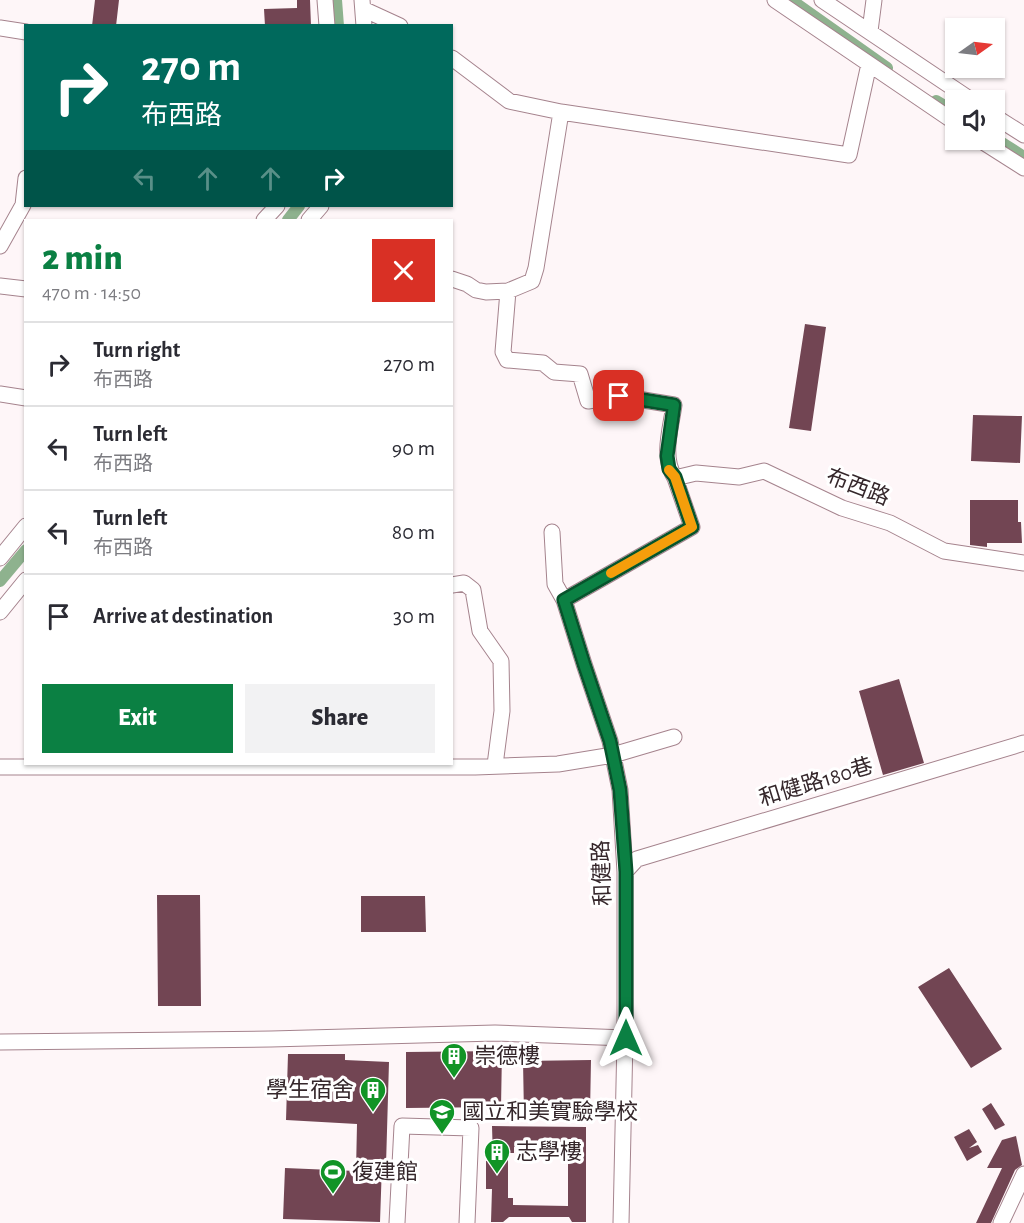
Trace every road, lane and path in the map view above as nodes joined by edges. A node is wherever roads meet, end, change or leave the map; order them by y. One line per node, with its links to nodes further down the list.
1 (325, 0): 6 (street)
2 (775, 0): 13 (street)
3 (822, 0): 11 (street)
4 (874, 0): 11 (street)
5 (363, 4): 7 (street); 8 (street)
6 (327, 24)
7 (364, 24)
8 (397, 24)
9 (0, 28): 10 (street)
10 (24, 32)
11 (870, 32): 14 (street)
12 (453, 59): 15 (street)
13 (869, 63): 15 (street); 16 (street)
14 (956, 90)
15 (561, 112): 30 (street)
16 (945, 115)
17 (1005, 123): 18 (street)
18 (1024, 135)
19 (996, 150): 20 (street)
20 (1024, 168)
21 (24, 196): 26 (street)
22 (276, 207): 24 (street)
23 (320, 207): 25 (street)
24 (265, 219)
25 (310, 219)
26 (0, 246)
27 (453, 279): 30 (street)
28 (0, 286): 29 (street)
29 (24, 290)
30 (508, 291): 33 (street)
31 (0, 394): 32 (street)
32 (24, 398)
33 (675, 477): 37 (street, 布西路); 40 (street)
34 (24, 528): 36 (street)
35 (552, 532): 40 (street, 和健路)
36 (0, 558)
37 (1024, 563)
38 (24, 582): 41 (street)
39 (453, 585): 45 (street)
40 (564, 600): 44 (street, 和健路)
41 (0, 612)
42 (674, 737): 44 (street)
43 (1024, 743): 47 (street, 和健路180巷)
44 (613, 755): 45 (street); 47 (street, 和健路)
45 (495, 765): 46 (street)
46 (0, 767)
47 (626, 872): 48 (street, 和健路)
48 (626, 1038): 49 (street); 53 (street, 和健路)
49 (0, 1042)
50 (1024, 1174): 54 (street)
51 (397, 1223): 52 (street)
52 (467, 1223)
53 (621, 1223)
54 (1001, 1223)

